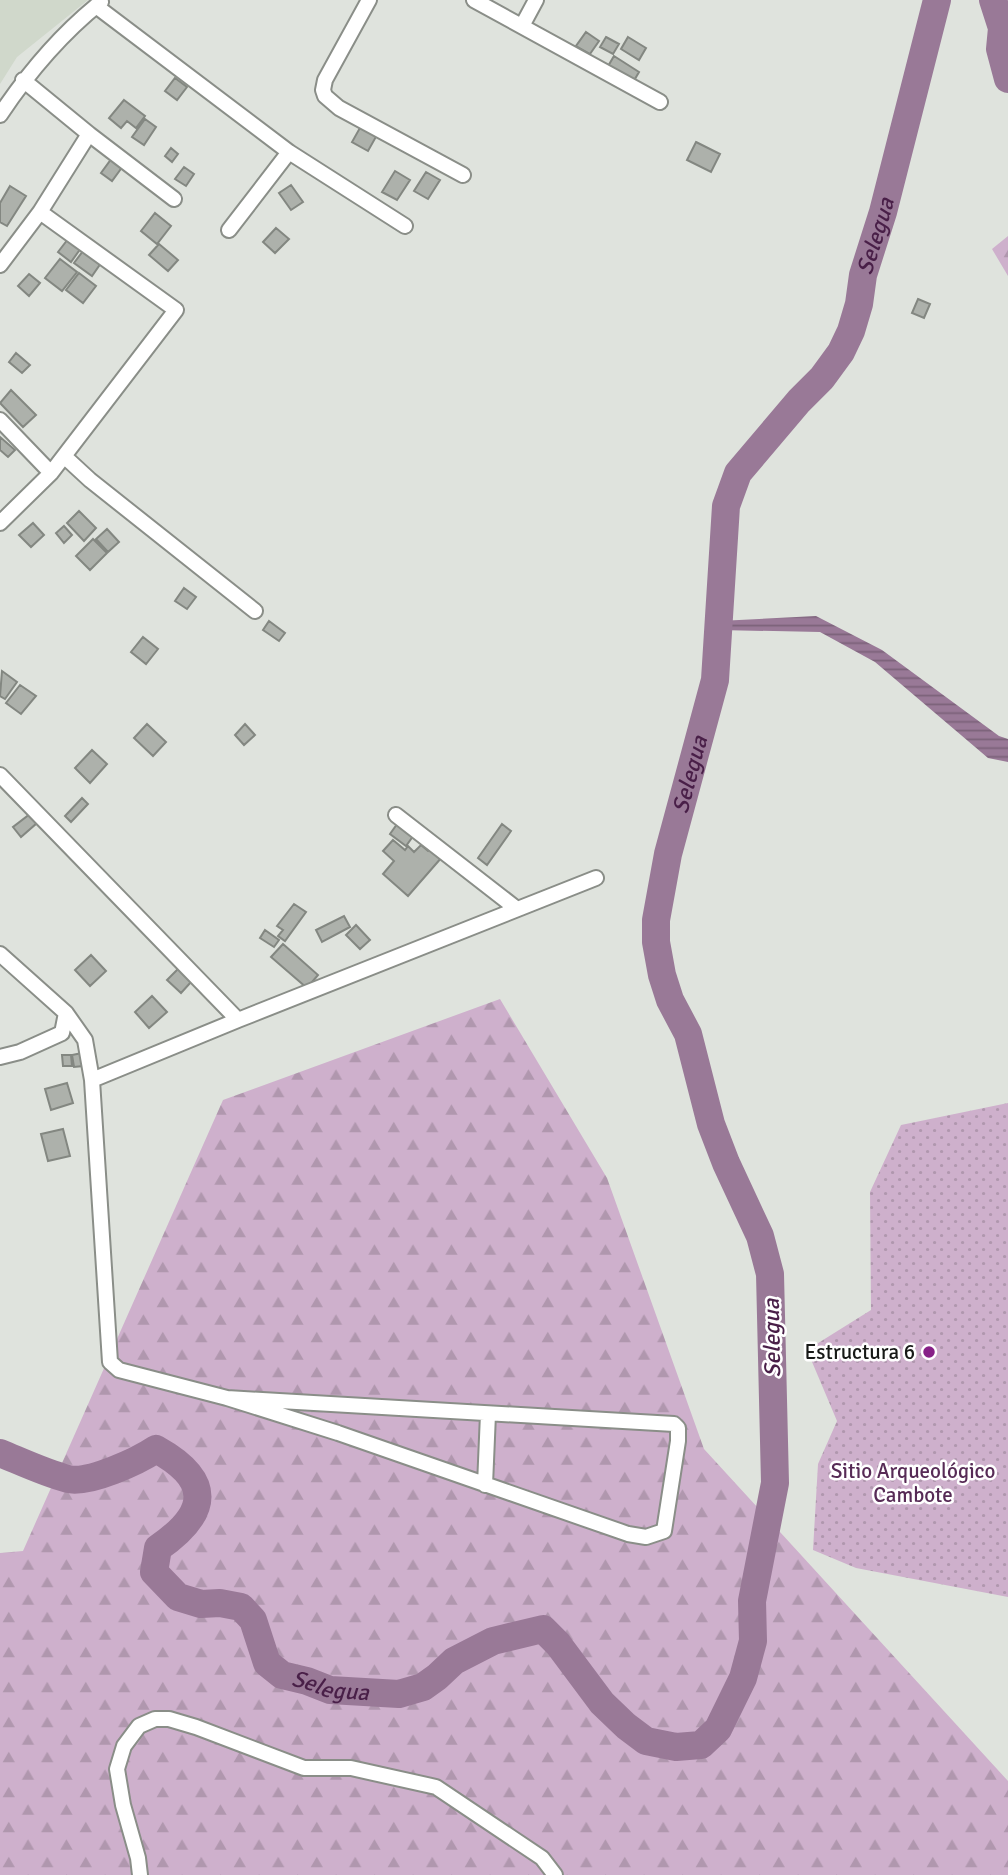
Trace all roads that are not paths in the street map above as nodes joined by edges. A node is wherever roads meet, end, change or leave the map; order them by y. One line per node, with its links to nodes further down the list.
1 (369, 0): 11 (street)
2 (474, 0): 5 (street)
3 (536, 0): 5 (street)
4 (99, 3): 6 (street); 10 (street)
5 (522, 26): 7 (street)
6 (23, 80): 8 (street); 9 (street)
7 (660, 102)
8 (0, 115)
9 (89, 134): 12 (street); 13 (street)
10 (289, 152): 14 (street); 15 (street)
11 (463, 175)
12 (174, 199)
13 (40, 212): 16 (street); 18 (street)
14 (405, 226)
15 (229, 230)
16 (0, 265)
17 (0, 420): 19 (street)
18 (64, 456): 19 (street); 21 (street)
19 (51, 473): 20 (street)
20 (0, 523)
21 (255, 611)
22 (0, 775): 28 (street)
23 (396, 815): 25 (street)
24 (596, 878): 25 (street)
25 (517, 909): 28 (street)
26 (0, 954): 27 (street)
27 (66, 1013): 29 (street); 30 (street)
28 (238, 1020): 30 (street)
29 (0, 1057)
30 (93, 1080): 31 (street)
31 (227, 1398): 32 (street); 33 (street)
32 (488, 1414): 33 (street); 33 (street)
33 (485, 1485)
34 (140, 1875): 35 (street)
35 (555, 1875)

